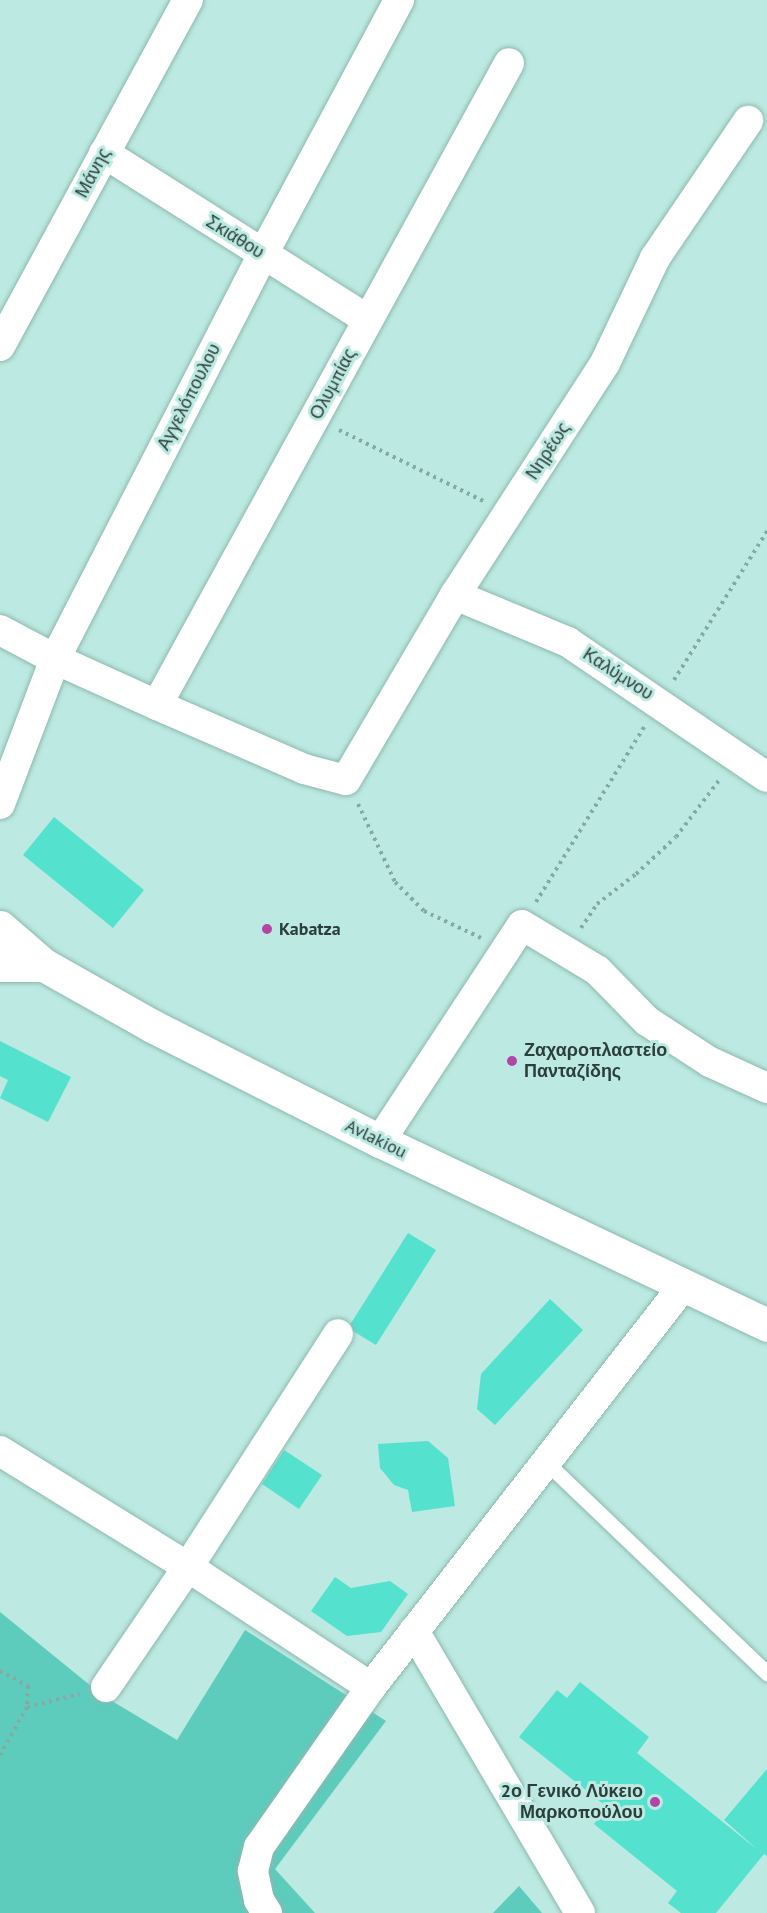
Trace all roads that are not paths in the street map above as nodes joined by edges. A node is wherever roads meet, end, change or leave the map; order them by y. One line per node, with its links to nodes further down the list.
1 (188, 0): 5 (street, Μάνης)
2 (399, 0): 6 (street, Αγγελόπουλου)
3 (509, 63): 7 (street, Ολυμπίας)
4 (748, 121): 9 (street, Νηρέως)
5 (104, 153): 6 (street, Σκιάθου); 8 (street, Μάνης)
6 (263, 254): 7 (street, Σκιάθου); 11 (street, Αγγελόπουλου)
7 (367, 319): 12 (street, Ολυμπίας)
8 (0, 346)
9 (455, 596): 12 (street, Νηρέως); 13 (street, Καλύμνου)
10 (0, 630): 11 (street)
11 (55, 659): 12 (street); 14 (street, Αγγελόπουλου)
12 (157, 705)
13 (767, 777)
14 (0, 804)
15 (0, 927): 16 (main road, Avlakiou)
16 (44, 965): 17 (main road); 19 (main road, Avlakiou)
17 (1, 967)
18 (767, 1088): 19 (street)
19 (380, 1141): 20 (main road, Avlakiou)
20 (684, 1285): 21 (main road, Avlakiou); 24 (street)
21 (767, 1326)
22 (338, 1334): 25 (street)
23 (0, 1451): 25 (street)
24 (546, 1462): 26 (street); 27 (lane)
25 (188, 1567): 28 (street); 29 (street)
26 (414, 1632): 29 (street); 31 (street)
27 (767, 1672)
28 (106, 1687)
29 (371, 1687): 30 (street)
30 (267, 1913)
31 (580, 1913)

